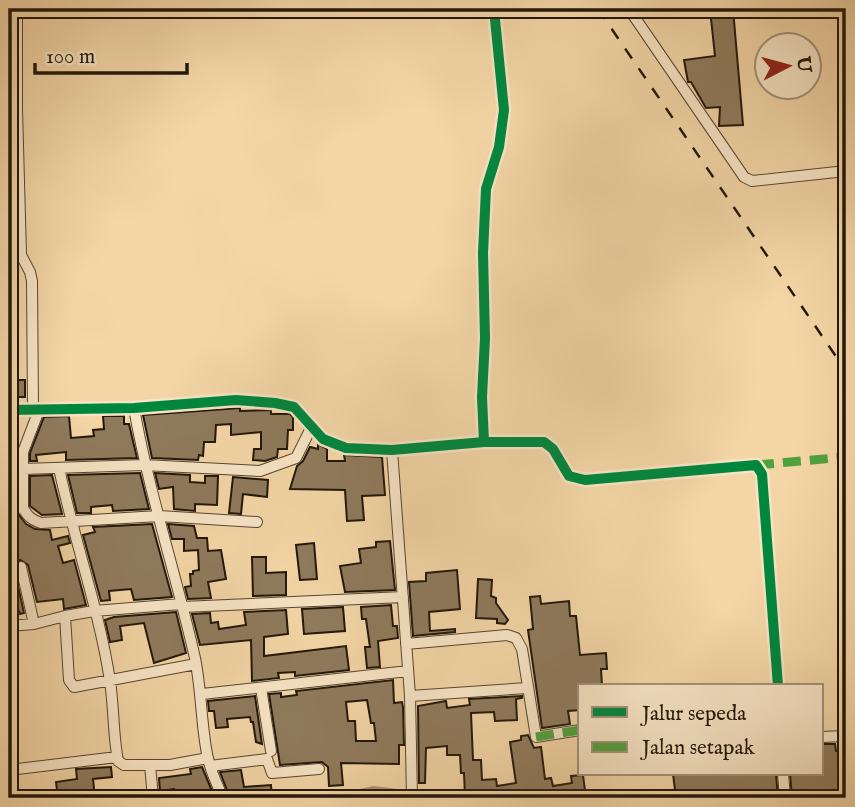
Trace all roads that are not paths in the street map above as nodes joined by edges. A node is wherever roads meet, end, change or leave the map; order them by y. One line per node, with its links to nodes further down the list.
1 (17, 9): 7 (street)
2 (494, 9): 9 (street)
3 (629, 9): 4 (street)
4 (846, 172)
5 (134, 408): 7 (street); 8 (street); 11 (street)
6 (9, 410): 7 (street)
7 (36, 410): 13 (street)
8 (311, 428): 10 (street); 11 (street)
9 (484, 442): 10 (street); 30 (street)
10 (392, 450): 20 (street)
11 (144, 465): 12 (street); 16 (street)
12 (60, 468): 13 (street); 17 (street)
13 (23, 469): 15 (street)
14 (9, 507): 15 (street)
15 (23, 508): 17 (street)
16 (159, 516): 17 (street); 18 (street); 21 (street)
17 (70, 520): 22 (street)
18 (257, 522)
19 (20, 566): 24 (street)
20 (403, 597): 21 (street); 26 (street)
21 (181, 605): 22 (street); 27 (street)
22 (94, 611): 23 (street); 29 (street)
23 (65, 616): 24 (street); 29 (street)
24 (34, 624): 25 (street)
25 (9, 626)
26 (406, 644): 28 (street); 32 (street)
27 (196, 664): 29 (street); 33 (street)
28 (408, 671): 31 (street); 34 (street)
29 (110, 681): 39 (street)
30 (778, 684)
31 (261, 688): 33 (street); 38 (street)
32 (527, 688): 34 (street); 35 (street)
33 (202, 694): 40 (street)
34 (410, 696): 47 (street)
35 (578, 730)
36 (824, 737): 37 (street)
37 (846, 737)
38 (271, 751)
39 (117, 757): 41 (street); 43 (street)
40 (209, 762): 41 (street); 42 (street); 46 (street)
41 (150, 765): 45 (street)
42 (319, 769)
43 (9, 770)
44 (783, 776): 48 (street)
45 (153, 798)
46 (223, 798)
47 (412, 798)
48 (785, 798)

